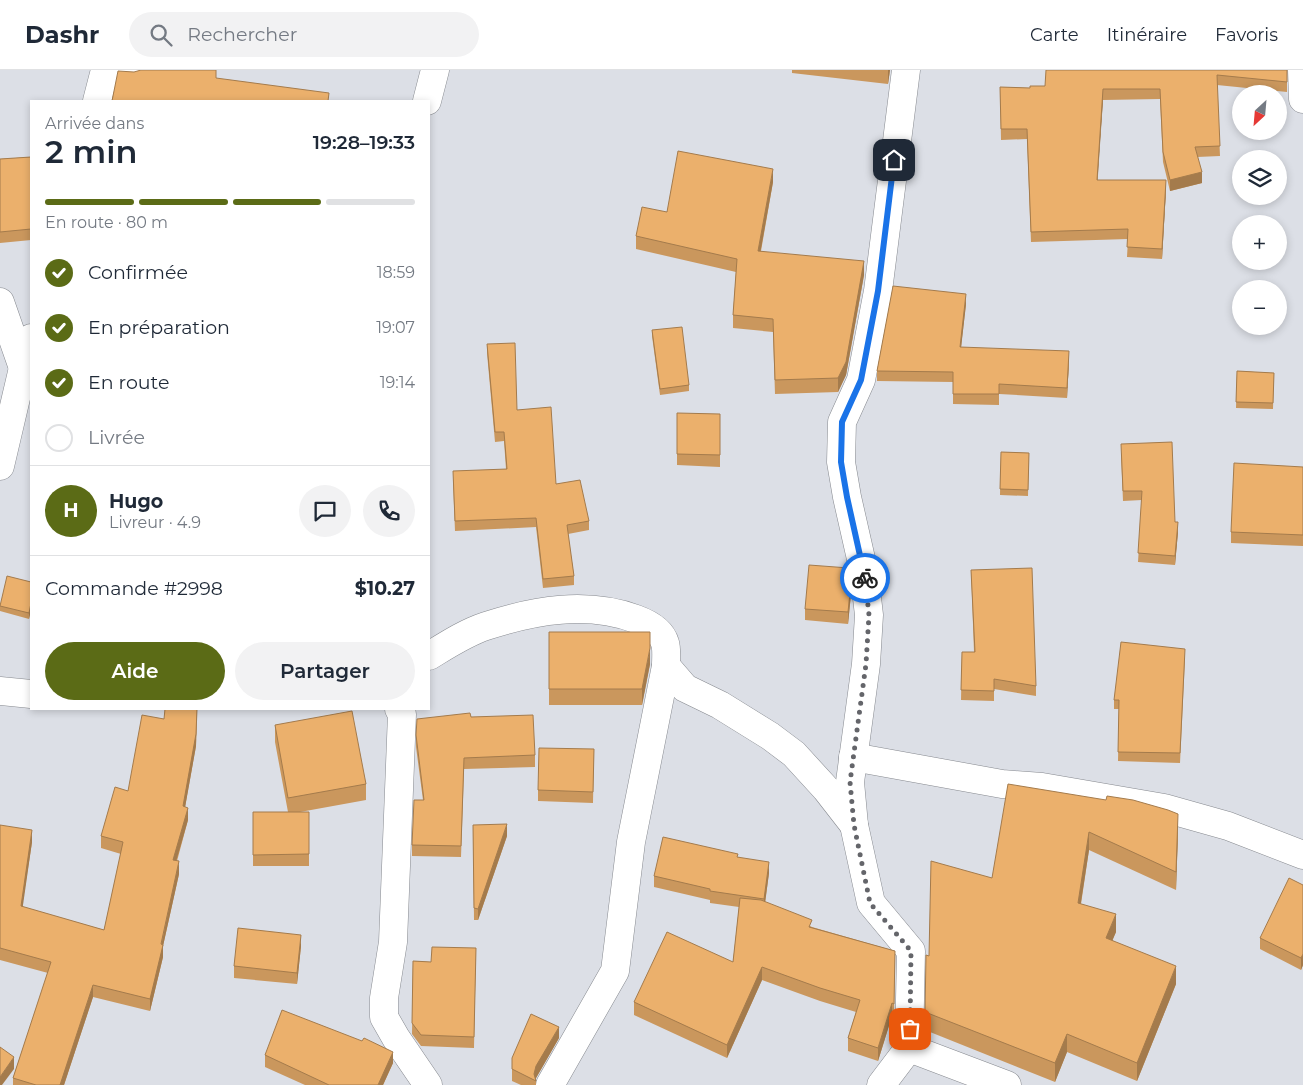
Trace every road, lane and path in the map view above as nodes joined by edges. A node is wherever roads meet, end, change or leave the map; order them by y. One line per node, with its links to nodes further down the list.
1 (105, 70): 8 (street)
2 (122, 70): 3 (street)
3 (134, 70)
4 (436, 70): 9 (street)
5 (906, 70): 19 (street)
6 (1302, 70): 7 (street)
7 (1303, 99)
8 (97, 100)
9 (427, 100)
10 (0, 302): 12 (street)
11 (30, 342): 12 (street)
12 (23, 368): 13 (street)
13 (0, 466)
14 (430, 655): 15 (street)
15 (666, 666): 20 (street); 24 (street)
16 (0, 691): 17 (street)
17 (30, 694)
18 (400, 710): 23 (street)
19 (853, 757): 20 (street); 21 (street)
20 (854, 825): 22 (street)
21 (1303, 855)
22 (909, 1048): 25 (street); 26 (street)
23 (428, 1085)
24 (550, 1085)
25 (881, 1085)
26 (1007, 1085)

